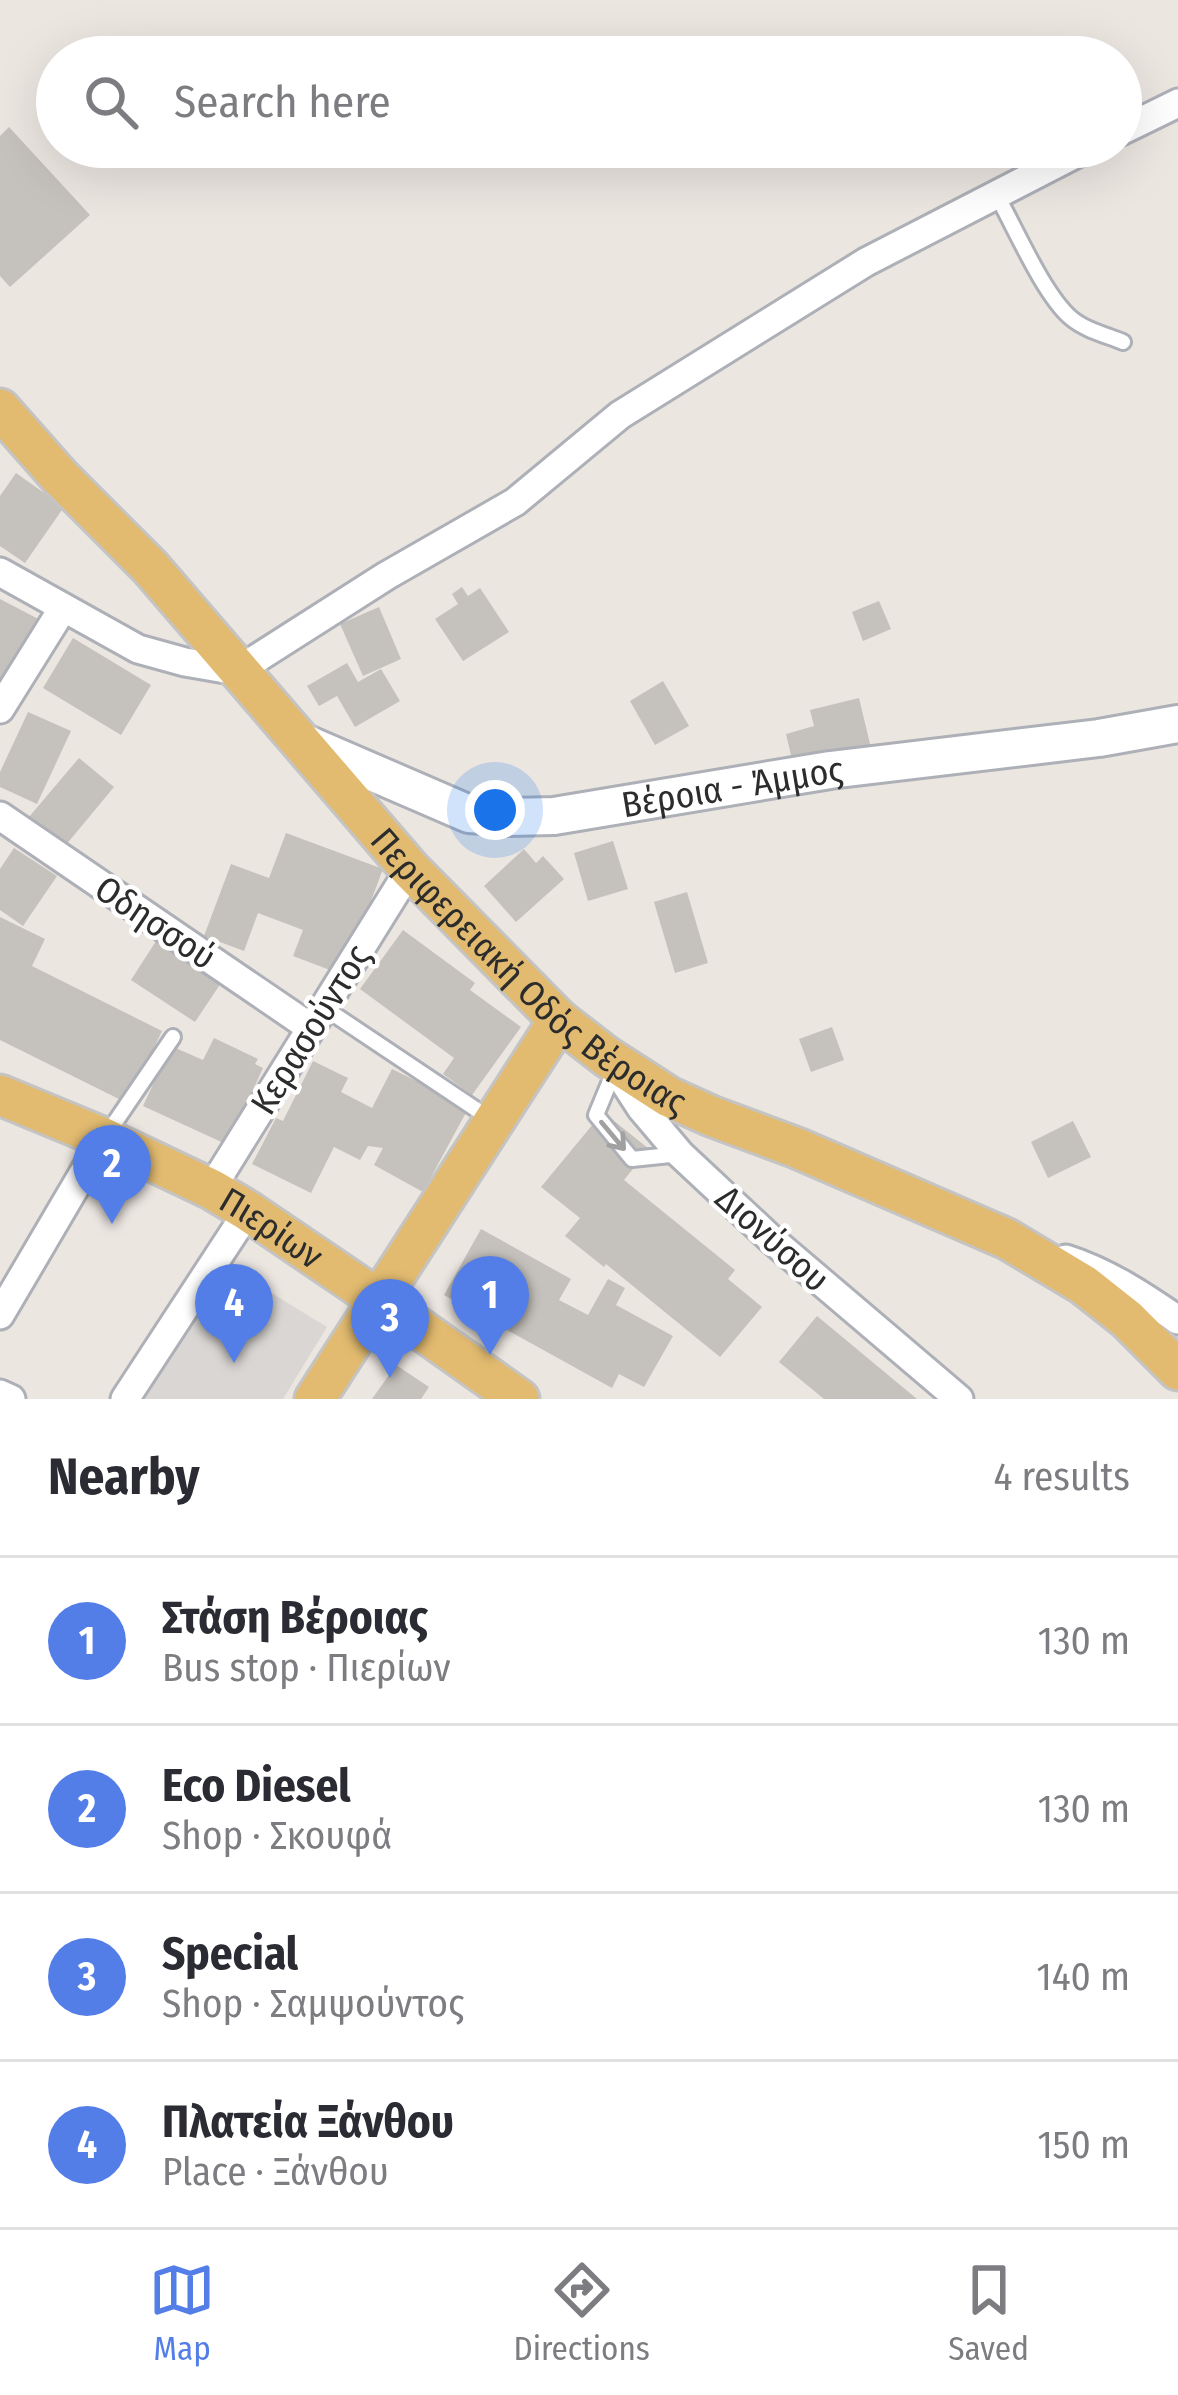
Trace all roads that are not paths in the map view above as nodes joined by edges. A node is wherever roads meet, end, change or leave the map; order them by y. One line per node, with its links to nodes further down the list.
1 (1178, 103): 2 (street)
2 (1142, 121)
3 (1047, 168): 4 (street)
4 (996, 194): 5 (lane); 9 (street)
5 (1123, 342)
6 (0, 409): 9 (main road, Περιφερειακή Οδός Βέροιας)
7 (0, 572): 8 (street)
8 (63, 608): 9 (street); 10 (street)
9 (238, 671): 12 (main road, Περιφερειακή Οδός Βέροιας)
10 (0, 709)
11 (1178, 724): 12 (street, Βέροια - Άμμος)
12 (300, 741): 14 (main road, Περιφερειακή Οδός Βέροιας)
13 (1, 819): 15 (street, Οδησσού)
14 (410, 869): 15 (street, Κερασούντος); 16 (main road, Περιφερειακή Οδός Βέροιας)
15 (317, 1018): 20 (lane); 23 (street, Κερασούντος)
16 (560, 1021): 18 (main road, Περιφερειακή Οδός Βέροιας); 20 (main road)
17 (173, 1037): 21 (lane)
18 (611, 1063): 22 (street, Διονύσου); 22 (lane, one-way to 22); 25 (main road, Περιφερειακή Οδός Βέροιας)
19 (0, 1095): 21 (main road, Πιερίων)
20 (495, 1121): 26 (main road)
21 (104, 1138): 23 (main road, Πιερίων); 27 (street)
22 (680, 1154): 35 (street, Διονύσου)
23 (211, 1190): 24 (main road, Πιερίων)
24 (248, 1211): 26 (main road, Πιερίων); 32 (street)
25 (1007, 1239): 28 (street); 29 (main road, Περιφερειακή Οδός Βέροιας)
26 (379, 1300): 33 (main road); 34 (main road, Πιερίων)
27 (0, 1315)
28 (1178, 1320)
29 (1178, 1370)
30 (0, 1394): 31 (street)
31 (10, 1399)
32 (125, 1399)
33 (315, 1399)
34 (519, 1399)
35 (959, 1399)

